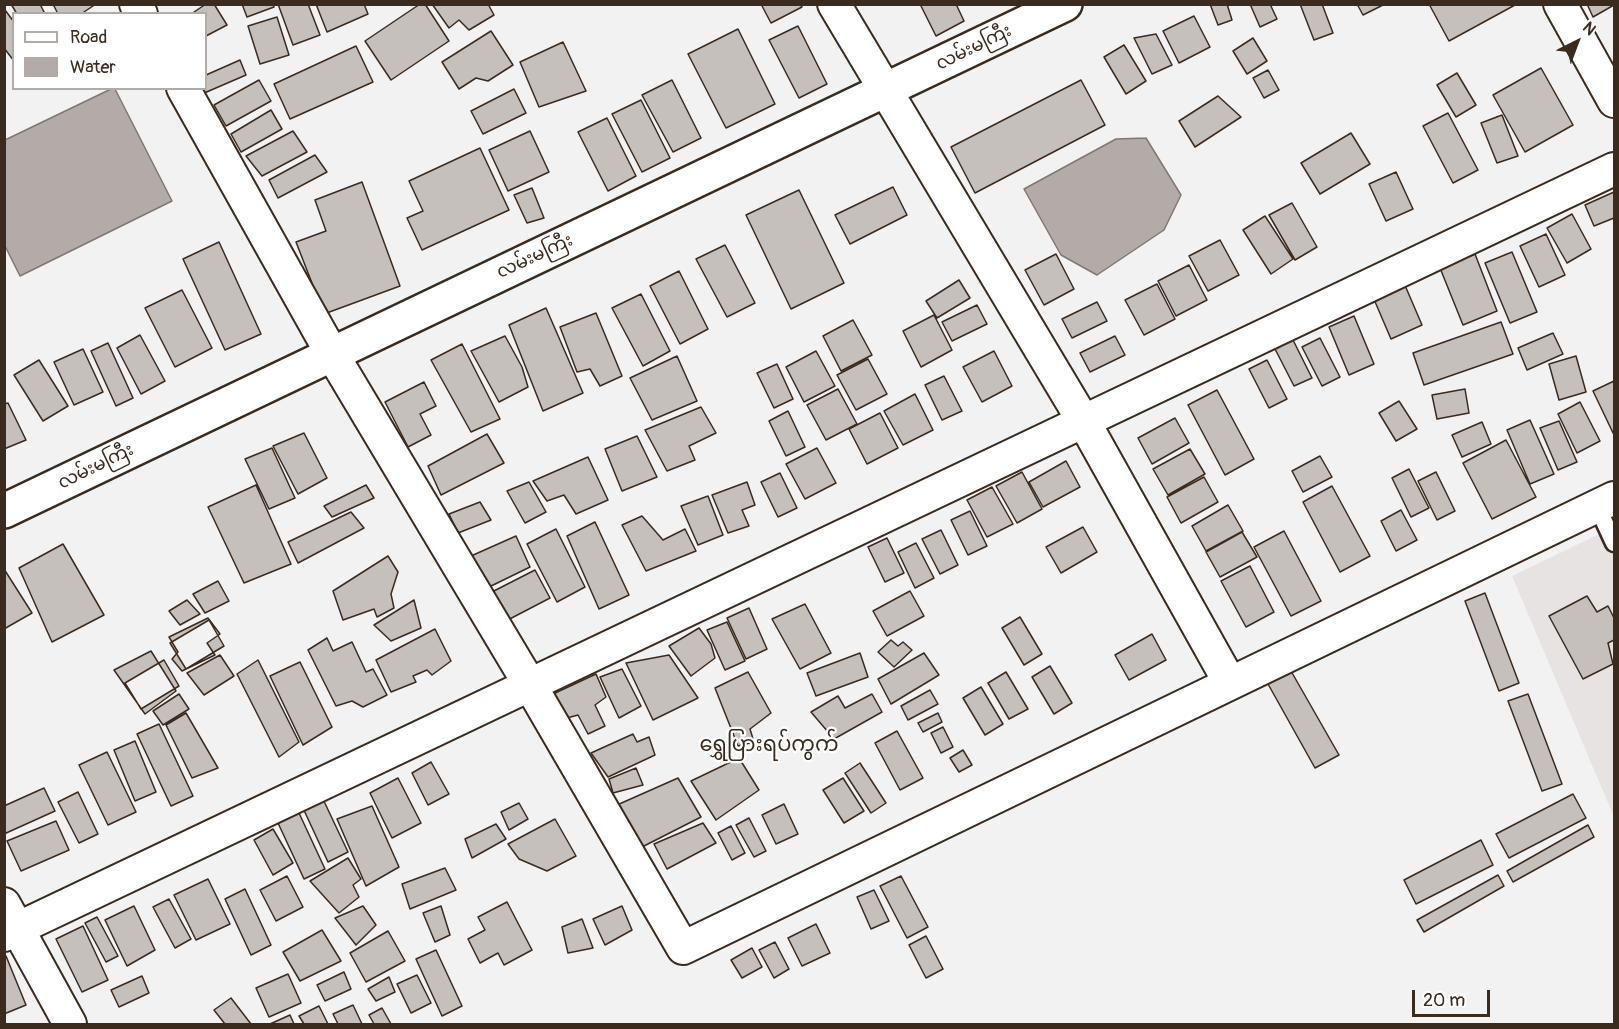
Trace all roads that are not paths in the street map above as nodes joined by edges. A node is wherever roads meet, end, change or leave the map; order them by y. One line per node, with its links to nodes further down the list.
1 (834, 4): 5 (street)
2 (1065, 4): 5 (main road, လမ်းမကြီး)
3 (1560, 4): 6 (street)
4 (184, 90): 8 (street)
5 (886, 90): 8 (main road, လမ်းမကြီး); 9 (street)
6 (1614, 101)
7 (1614, 169): 9 (street)
8 (332, 354): 11 (main road, လမ်းမကြီး); 14 (street)
9 (1084, 422): 13 (street); 14 (street)
10 (1606, 502): 12 (lane); 13 (street)
11 (4, 511)
12 (1614, 543)
13 (1230, 683): 14 (street)
14 (530, 685): 15 (street)
15 (9, 922): 16 (street)
16 (70, 1024)

